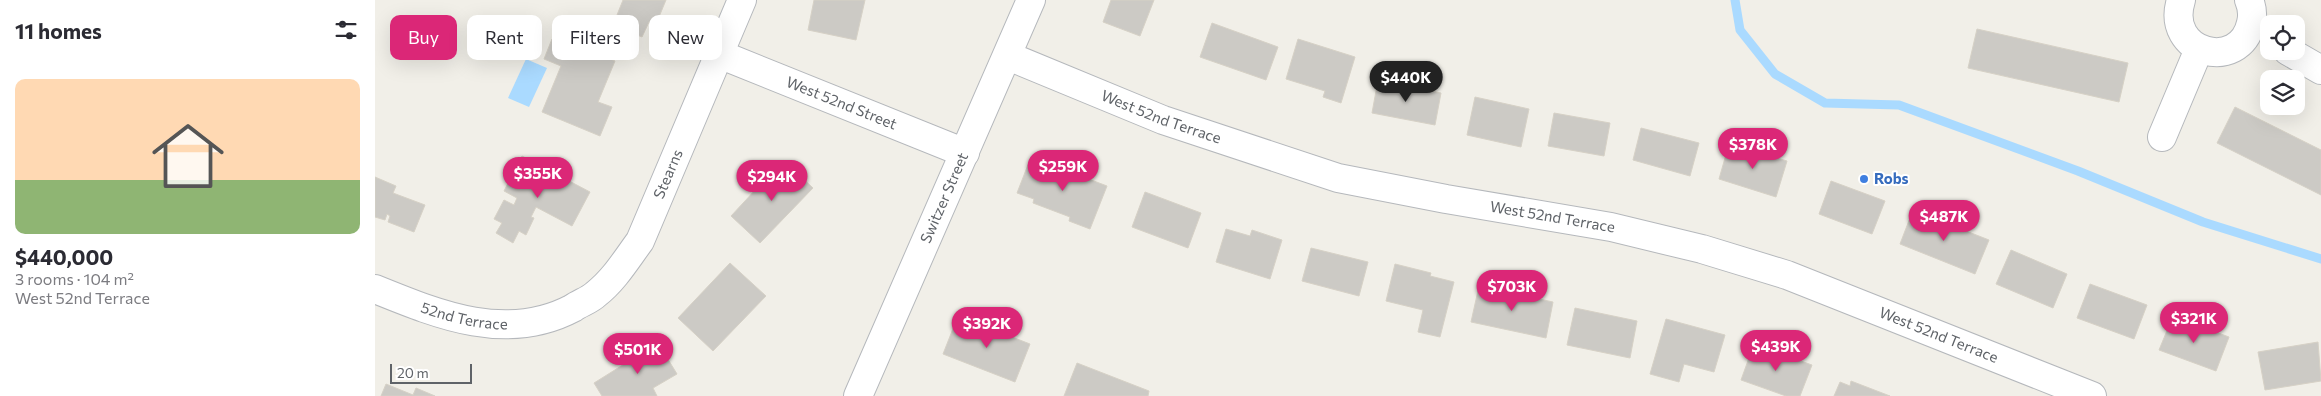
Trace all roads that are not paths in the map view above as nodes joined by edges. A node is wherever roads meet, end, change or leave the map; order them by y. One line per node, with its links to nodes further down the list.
1 (742, 0): 6 (street, Stearns)
2 (1031, 0): 9 (street, Switzer Street)
3 (2181, 0): 7 (street)
4 (2249, 0): 5 (street)
5 (2259, 35): 7 (street)
6 (722, 47)
7 (2199, 49): 13 (street)
8 (722, 55): 14 (street, West 52nd Street)
9 (1008, 56): 14 (street, Switzer Street); 18 (street, West 52nd Terrace)
10 (716, 60): 16 (street, Stearns)
11 (2304, 60): 12 (street)
12 (2321, 70)
13 (2162, 137)
14 (965, 152): 17 (street, Switzer Street)
15 (375, 289): 16 (street, 52nd Terrace)
16 (556, 316)
17 (860, 395)
18 (2092, 396)

